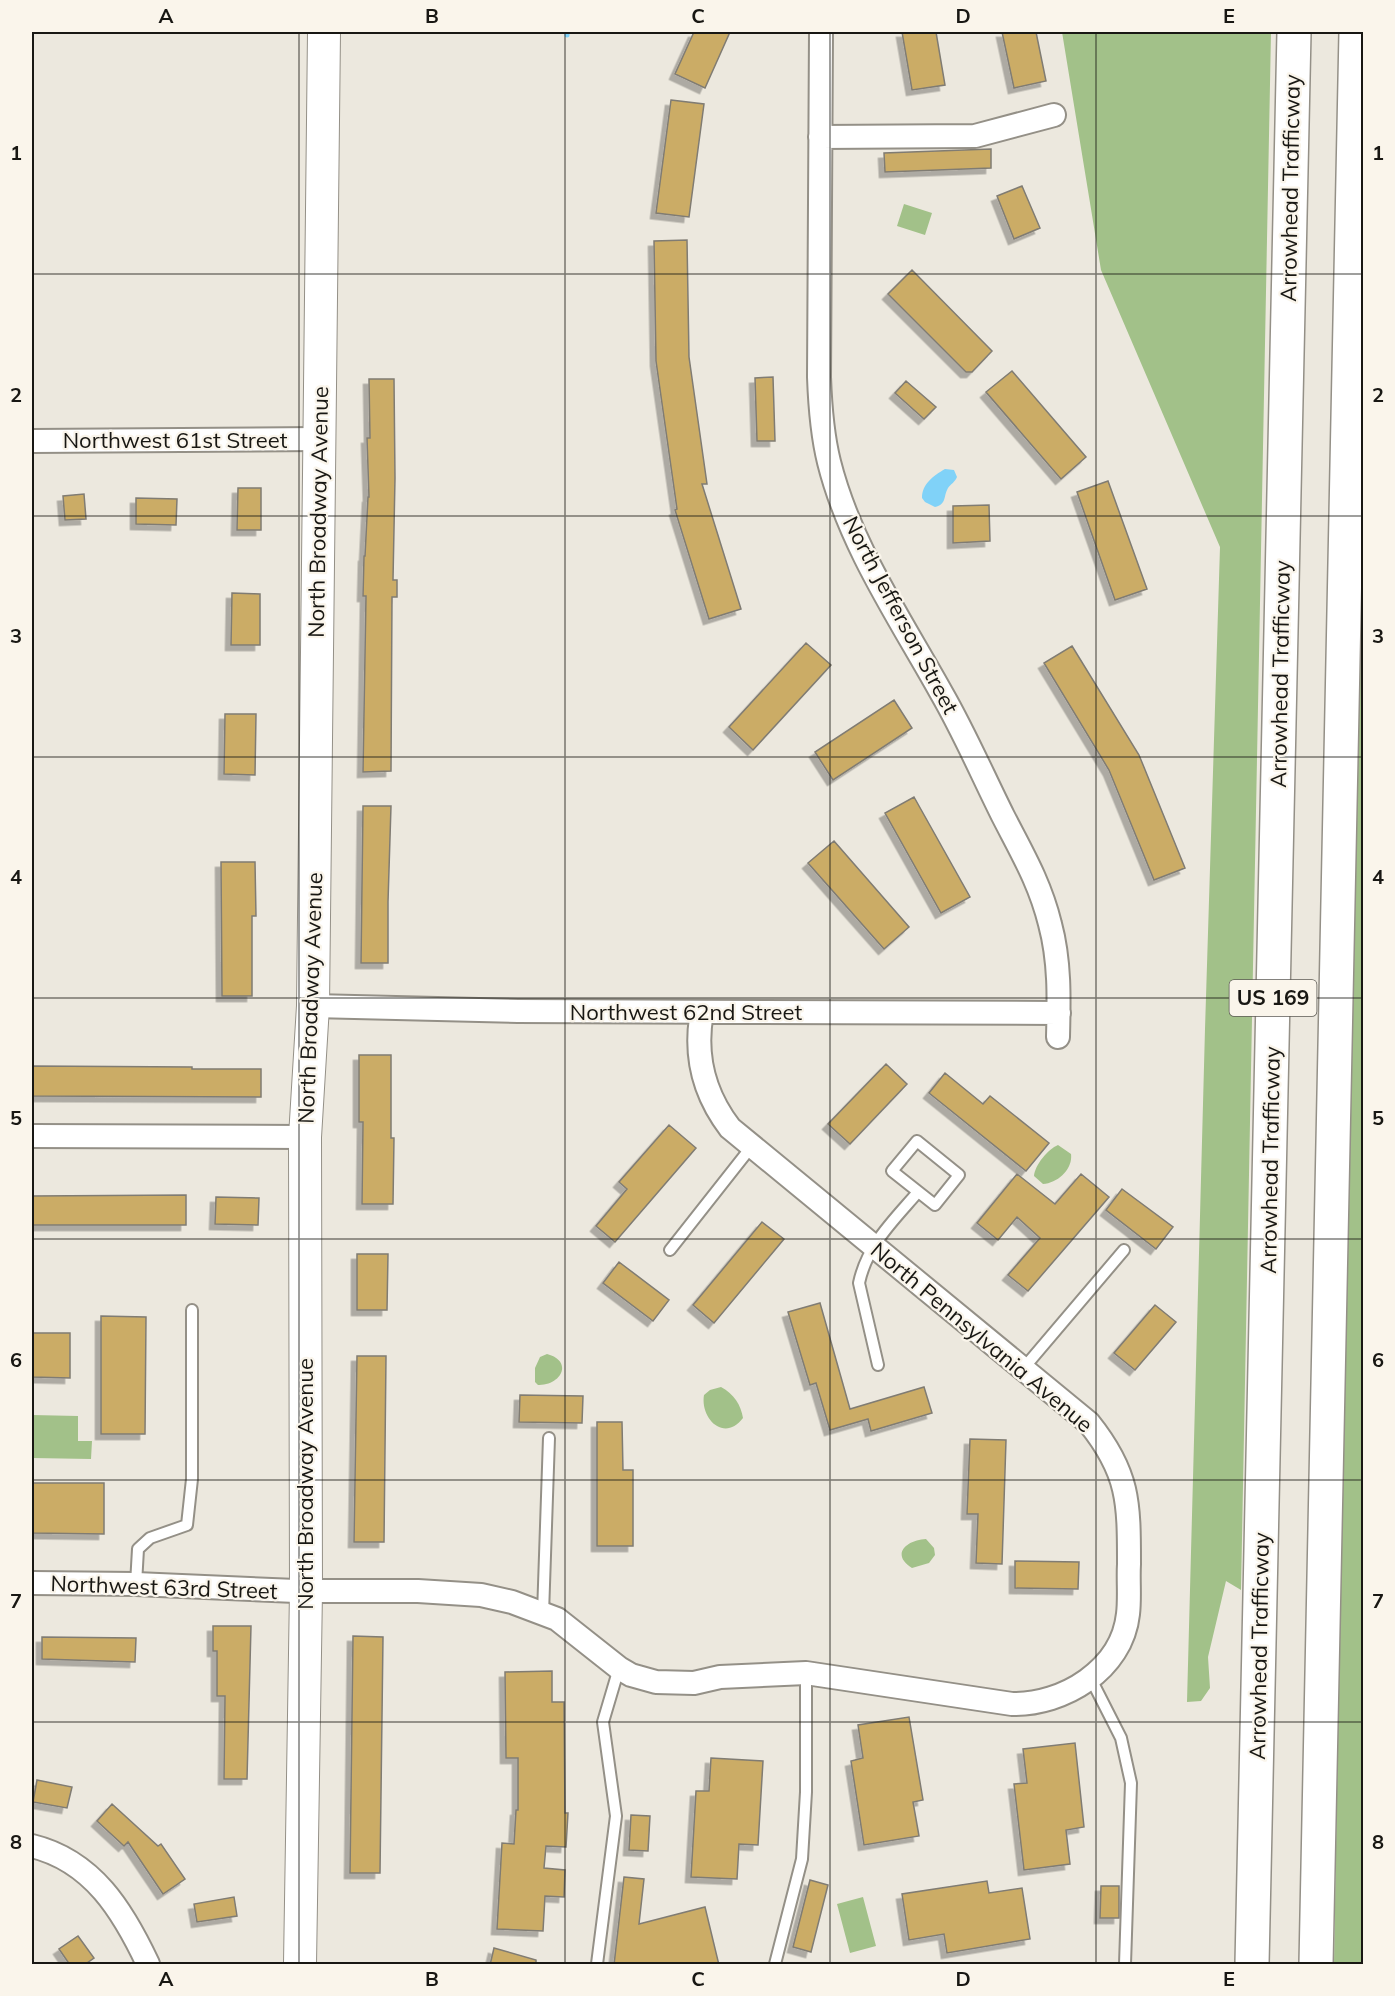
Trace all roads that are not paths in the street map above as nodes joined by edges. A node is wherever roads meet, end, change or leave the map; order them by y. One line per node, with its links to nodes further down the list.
1 (324, 32): 7 (street, North Broadway Avenue)
2 (821, 32): 6 (street, North Jefferson Street)
3 (1294, 32): 38 (highway, Arrowhead Trafficway / US 169)
4 (1356, 32): 39 (highway, US 169)
5 (1054, 115): 6 (street)
6 (820, 137): 11 (street, North Jefferson Street)
7 (319, 439): 8 (street, Northwest 61st Street); 9 (street, North Broadway Avenue)
8 (32, 441)
9 (313, 1006): 10 (street, Northwest 62nd Street); 14 (street, North Broadway Avenue)
10 (702, 1012): 11 (street, Northwest 62nd Street); 15 (street, North Pennsylvania Avenue)
11 (1059, 1013): 12 (street, North Jefferson Street)
12 (1058, 1037)
13 (32, 1136): 14 (street)
14 (305, 1137): 26 (street, North Broadway Avenue)
15 (752, 1146): 17 (street, North Pennsylvania Avenue); 18 (lane)
16 (918, 1192): 16 (lane); 17 (lane)
17 (873, 1245): 21 (lane); 22 (street, North Pennsylvania Avenue)
18 (670, 1250)
19 (1124, 1250): 22 (lane)
20 (192, 1310): 25 (lane)
21 (878, 1365)
22 (1023, 1369): 30 (street, North Pennsylvania Avenue)
23 (549, 1438): 27 (lane)
24 (32, 1583): 25 (street, Northwest 63rd Street)
25 (136, 1584): 26 (street, Northwest 63rd Street)
26 (306, 1591): 27 (street, Northwest 63rd Street); 34 (street, North Broadway Avenue)
27 (543, 1614): 28 (street, Northwest 63rd Street)
28 (619, 1668): 29 (street, Northwest 63rd Street); 35 (lane)
29 (806, 1673): 31 (street, Northwest 63rd Street); 36 (lane)
30 (1091, 1679): 31 (street, North Pennsylvania Avenue); 37 (lane)
31 (1025, 1705)
32 (32, 1846): 33 (street)
33 (148, 1965)
34 (300, 1965)
35 (597, 1965)
36 (775, 1965)
37 (1125, 1965)
38 (1252, 1965)
39 (1316, 1965)

